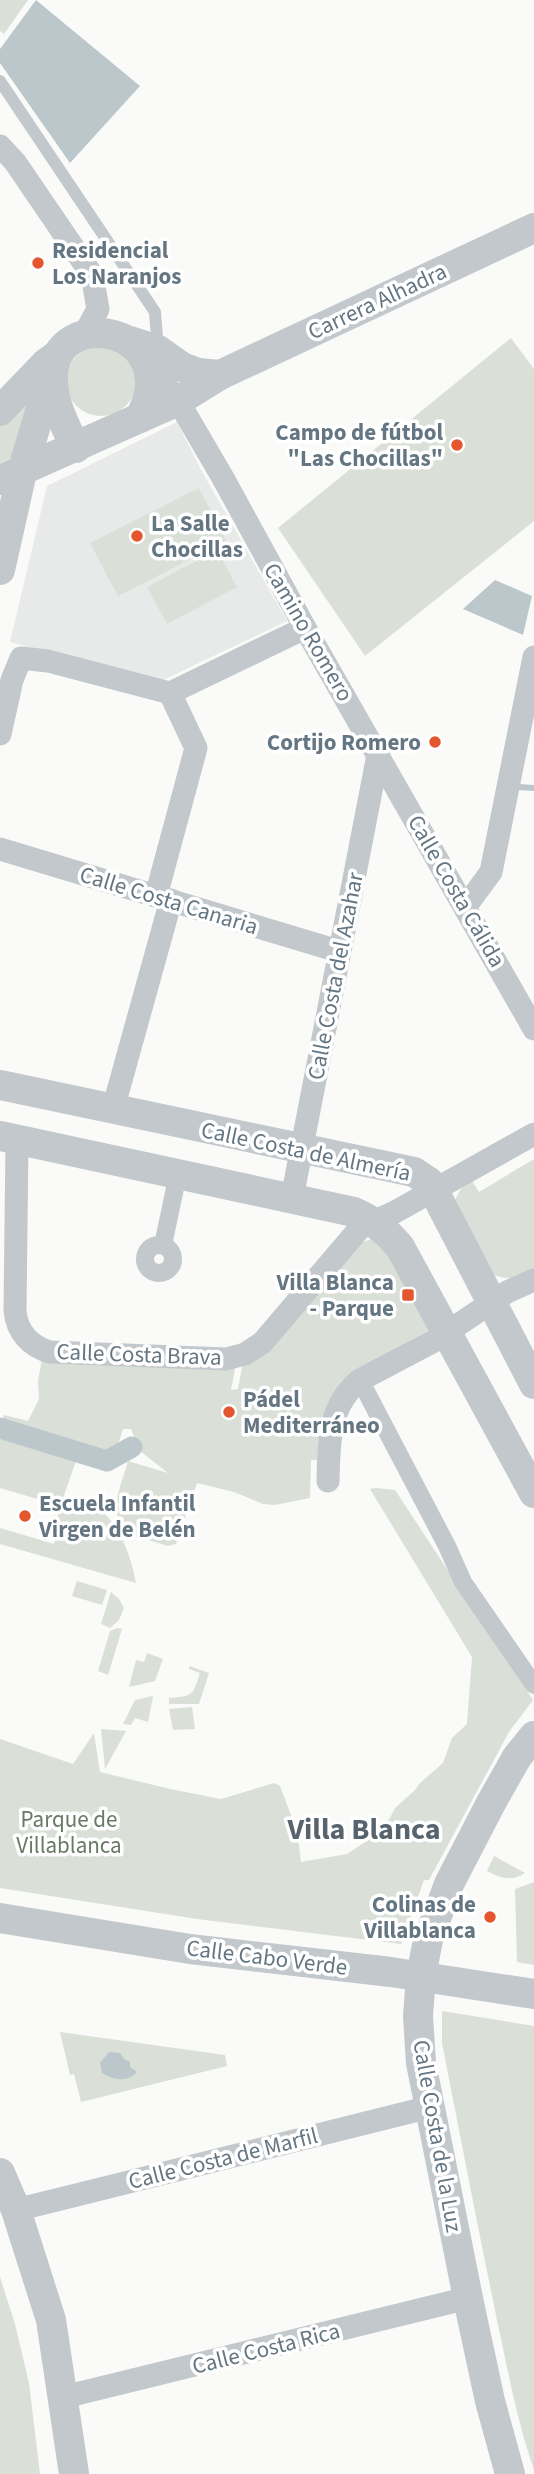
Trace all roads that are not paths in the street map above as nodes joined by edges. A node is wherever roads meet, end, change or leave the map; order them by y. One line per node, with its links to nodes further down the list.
1 (0, 81): 5 (lane)
2 (0, 146): 4 (street)
3 (534, 228): 7 (street, Carrera Alhadra)
4 (84, 335): 5 (street); 6 (street)
5 (143, 348): 7 (street); 8 (street, Camino Romero); 10 (street)
6 (55, 362): 9 (street); 11 (street); 12 (street)
7 (220, 375): 8 (street, Carrera Alhadra)
8 (178, 401): 10 (street, Carrera Alhadra); 14 (street, Camino Romero)
9 (0, 411)
10 (140, 418): 11 (street, Carrera Alhadra)
11 (76, 448): 12 (street, Carrera Alhadra)
12 (11, 476): 13 (street)
13 (2, 549)
14 (305, 628): 16 (street); 18 (street, Camino Romero)
15 (534, 657): 21 (street)
16 (170, 693): 17 (street); 20 (street)
17 (0, 734)
18 (378, 755): 21 (street, Calle Costa Cálida); 22 (street, Calle Costa del Azahar)
19 (0, 849): 20 (street, Calle Costa Canaria)
20 (164, 898): 22 (street, Calle Costa Canaria); 25 (street)
21 (466, 906): 23 (street, Calle Costa Cálida)
22 (338, 951): 28 (street, Calle Costa del Azahar)
23 (534, 1029)
24 (0, 1085): 25 (street, Calle Costa de Almería)
25 (113, 1109): 28 (street, Calle Costa de Almería)
26 (534, 1134): 30 (street, Calle Costa Brava)
27 (8, 1138): 29 (street); 32 (street, Calle Costa Brava)
28 (302, 1147): 30 (street, Calle Costa de Almería); 31 (street, Calle Costa del Azahar)
29 (178, 1174): 31 (street); 33 (street)
30 (434, 1191): 32 (street, Calle Costa Brava); 35 (street, Calle Costa de Almería)
31 (292, 1198): 32 (street)
32 (373, 1222): 36 (street)
33 (163, 1245)
34 (534, 1280): 35 (street)
35 (491, 1302): 36 (street); 38 (street, Calle Costa de Almería)
36 (445, 1332): 37 (street); 40 (street)
37 (360, 1380): 39 (street); 41 (street)
38 (534, 1384)
39 (328, 1480)
40 (534, 1493)
41 (534, 1685)
42 (534, 1736): 44 (street, Calle Costa de la Luz)
43 (0, 1918): 44 (street, Calle Cabo Verde)
44 (421, 1976): 45 (street, Calle Cabo Verde); 46 (street, Calle Costa de la Luz)
45 (534, 1994)
46 (430, 2107): 48 (street, Calle Costa de Marfil); 49 (street, Calle Costa de la Luz)
47 (0, 2173): 48 (street)
48 (16, 2210): 50 (street)
49 (468, 2298): 50 (street, Calle Costa Rica); 52 (street, Calle Costa de la Luz)
50 (64, 2397): 51 (street)
51 (74, 2474)
52 (510, 2474)

